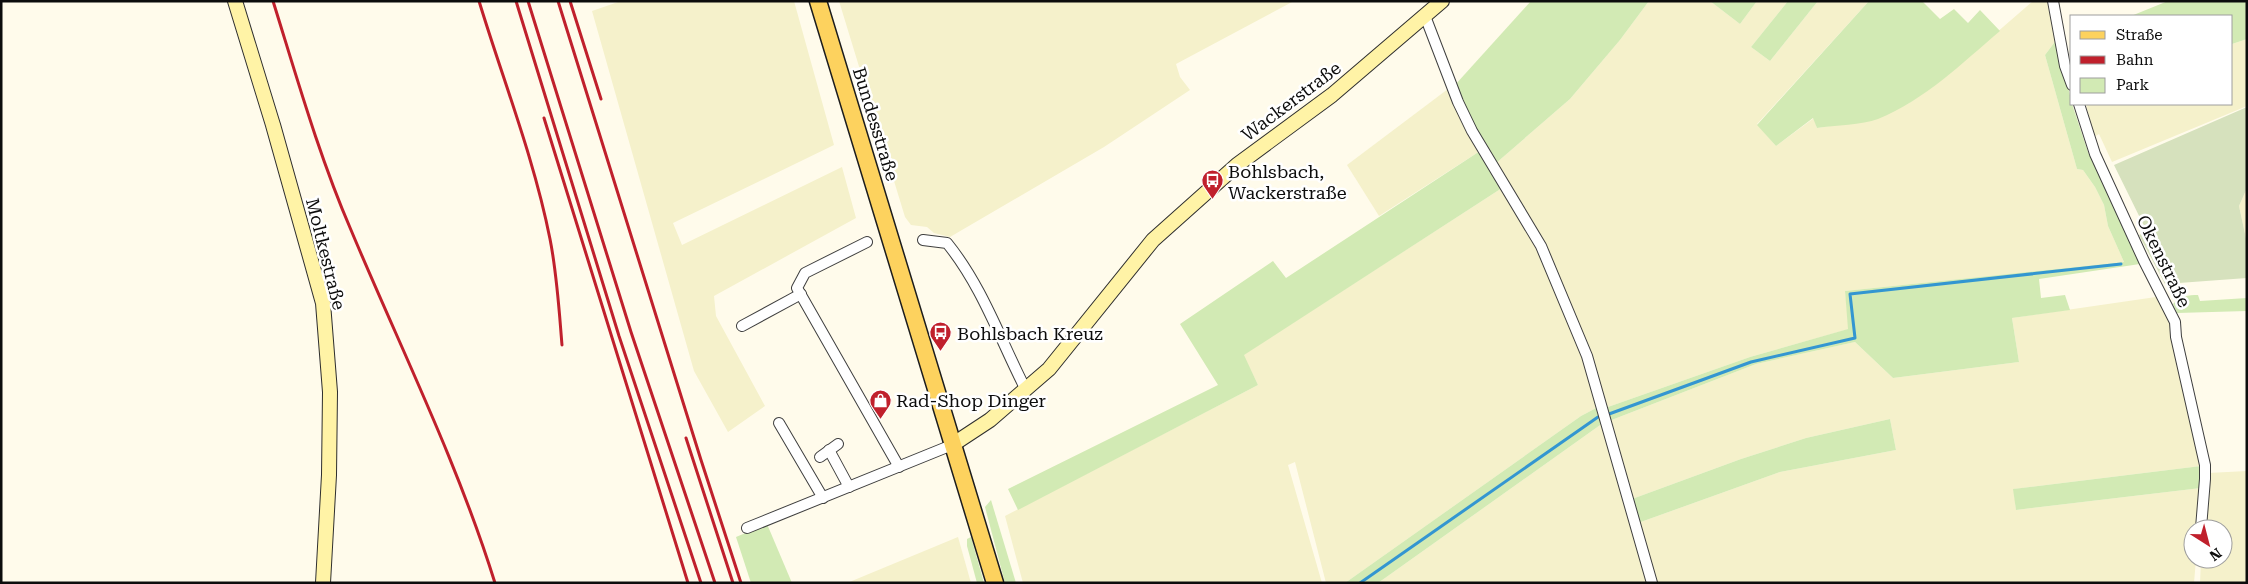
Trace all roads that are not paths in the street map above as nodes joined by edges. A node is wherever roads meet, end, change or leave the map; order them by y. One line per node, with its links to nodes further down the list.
1 (235, 1): 23 (street, Moltkestraße)
2 (818, 1): 15 (main road, Bundesstraße)
3 (1442, 1): 5 (street, Wackerstraße)
4 (2053, 1): 6 (street)
5 (1426, 16): 12 (street, Wackerstraße); 25 (street)
6 (2070, 80)
7 (2079, 105): 21 (street, Okenstraße)
8 (923, 240): 12 (street)
9 (868, 242): 10 (street)
10 (801, 294): 11 (street); 18 (street)
11 (742, 326)
12 (1025, 388): 15 (street, Wackerstraße)
13 (779, 423): 20 (street)
14 (838, 444): 16 (street)
15 (952, 445): 18 (street, Wackerstraße); 24 (main road, Bundesstraße)
16 (829, 450): 17 (street); 19 (street)
17 (820, 457)
18 (900, 466): 19 (street, Wackerstraße)
19 (849, 487): 20 (street, Wackerstraße)
20 (823, 498): 22 (street, Wackerstraße)
21 (2202, 519)
22 (747, 528)
23 (323, 583)
24 (995, 583)
25 (1652, 583)

